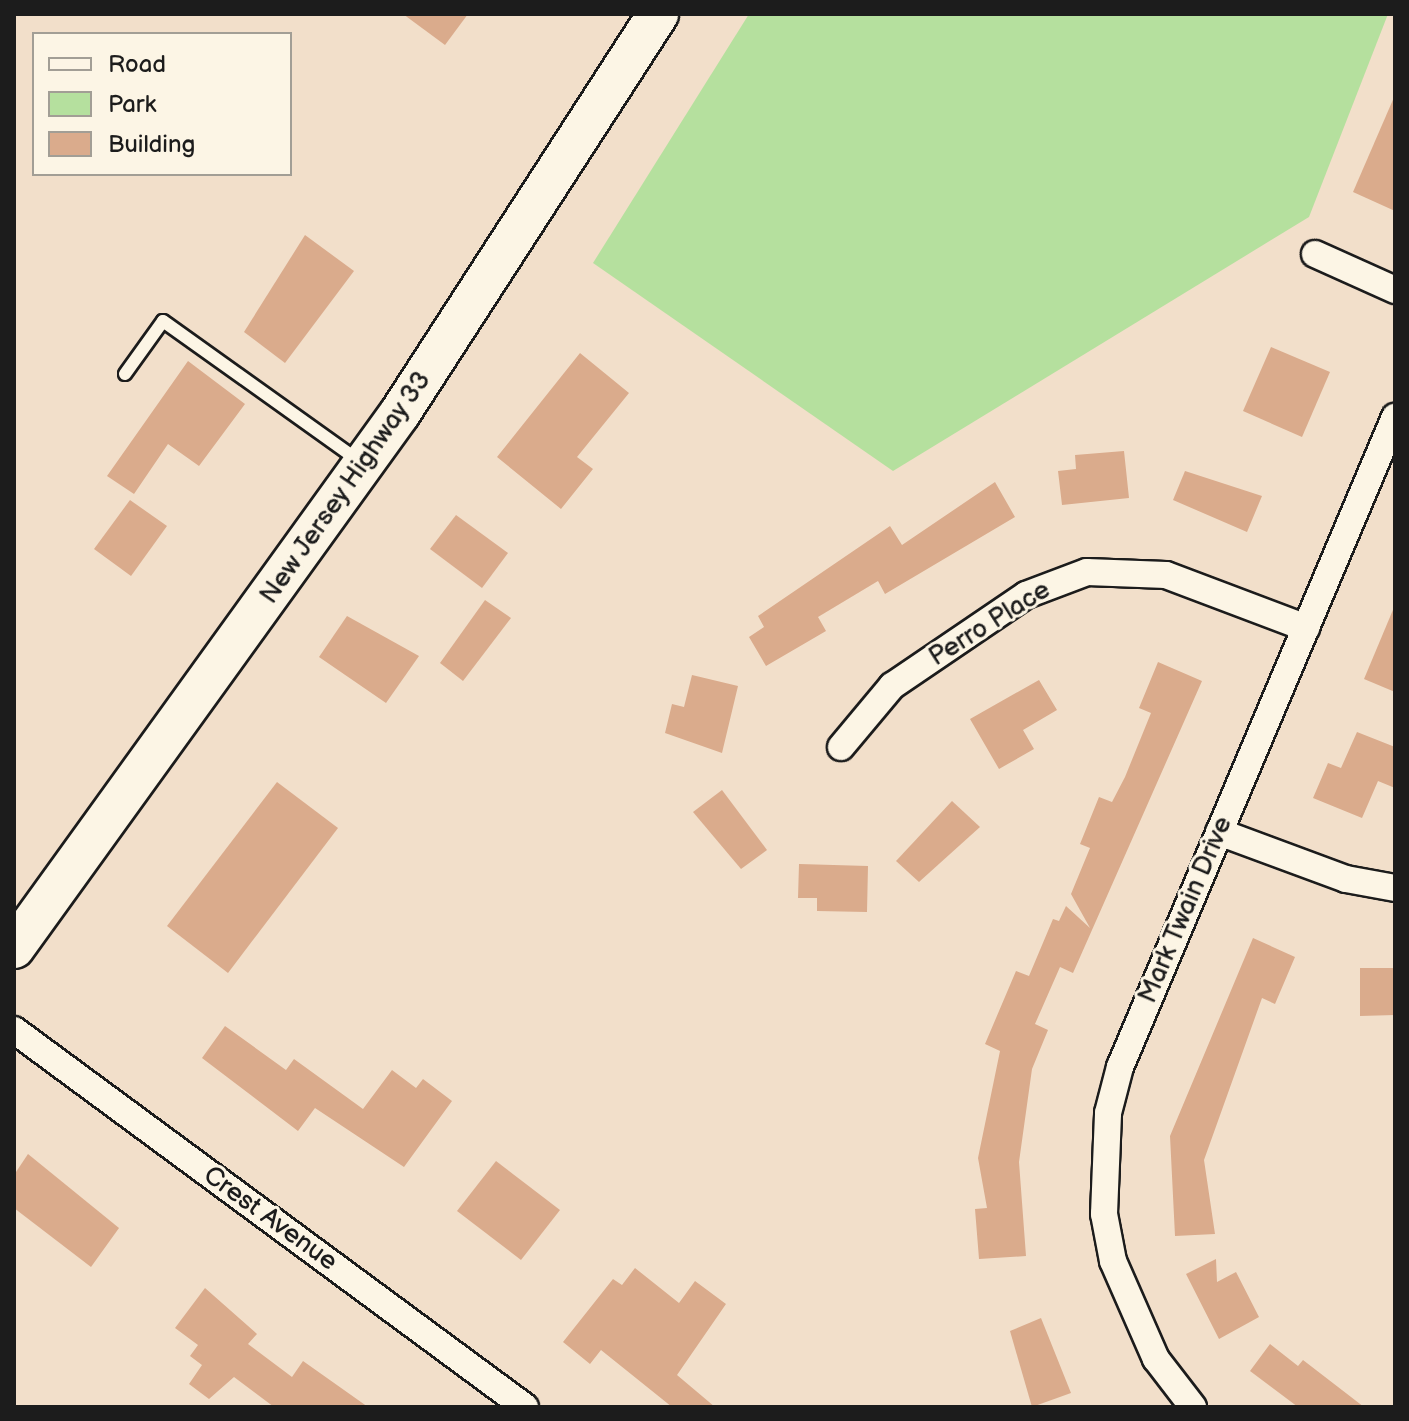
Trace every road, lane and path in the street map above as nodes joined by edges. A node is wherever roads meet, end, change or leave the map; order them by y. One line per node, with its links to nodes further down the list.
1 (658, 14): 6 (main road, New Jersey Highway 33)
2 (1315, 254): 3 (street)
3 (1395, 290)
4 (125, 374): 6 (lane)
5 (1395, 417): 7 (street, Mark Twain Drive)
6 (364, 465): 11 (main road, New Jersey Highway 33)
7 (1306, 628): 8 (street, Perro Place); 9 (street, Mark Twain Drive)
8 (841, 747)
9 (1219, 832): 10 (street); 13 (street, Mark Twain Drive)
10 (1395, 888)
11 (14, 948)
12 (14, 1030): 14 (street, Crest Avenue)
13 (1190, 1406)
14 (525, 1407)

